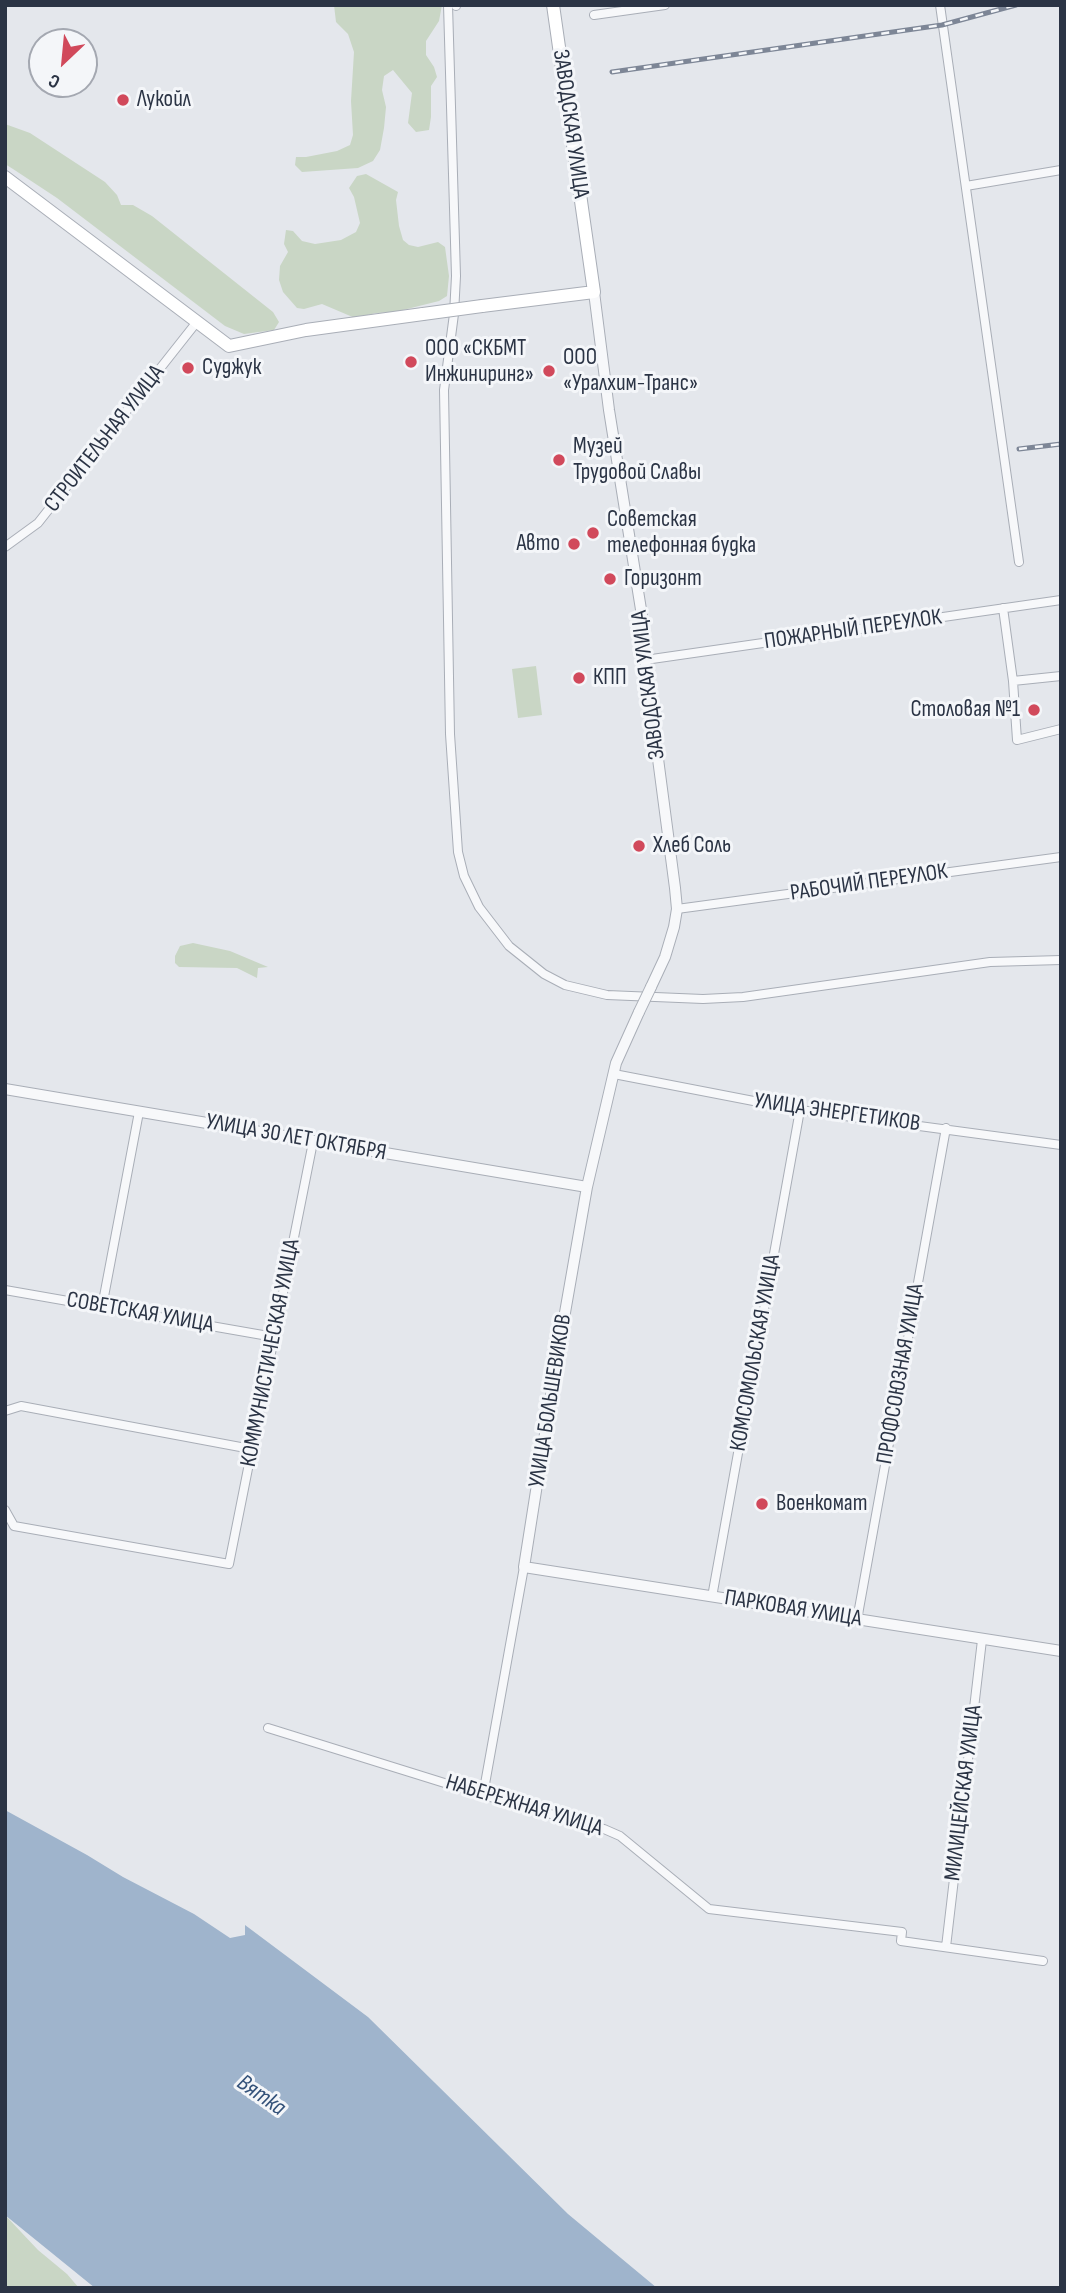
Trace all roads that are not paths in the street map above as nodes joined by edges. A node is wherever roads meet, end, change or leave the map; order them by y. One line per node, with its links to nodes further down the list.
1 (448, 5): 21 (street)
2 (553, 5): 9 (main road, ЗАВОДСКАЯ УЛИЦА)
3 (664, 5): 5 (street)
4 (940, 5): 8 (street)
5 (594, 15)
6 (1061, 170): 8 (street)
7 (5, 177): 10 (main road)
8 (966, 186): 12 (street)
9 (594, 292): 10 (main road, bridge); 15 (street, ЗАВОДСКАЯ УЛИЦА)
10 (196, 323): 11 (street, СТРОИТЕЛЬНАЯ УЛИЦА)
11 (5, 547)
12 (1019, 562)
13 (1061, 600): 14 (street, ПОЖАРНЫЙ ПЕРЕУЛОК)
14 (1003, 608): 15 (street, ПОЖАРНЫЙ ПЕРЕУЛОК); 17 (street)
15 (645, 660): 20 (street, ЗАВОДСКАЯ УЛИЦА)
16 (1061, 676): 17 (street)
17 (1013, 681): 18 (street)
18 (1061, 729)
19 (1061, 857): 20 (street, РАБОЧИЙ ПЕРЕУЛОК)
20 (677, 909): 22 (street, ЗАВОДСКАЯ УЛИЦА, bridge)
21 (1061, 960)
22 (639, 1012): 23 (street, УЛИЦА БОЛЬШЕВИКОВ)
23 (614, 1074): 25 (street, УЛИЦА ЭНЕРГЕТИКОВ); 30 (street, УЛИЦА БОЛЬШЕВИКОВ)
24 (5, 1089): 26 (street, УЛИЦА 30 ЛЕТ ОКТЯБРЯ)
25 (800, 1110): 27 (street, УЛИЦА ЭНЕРГЕТИКОВ); 38 (street, КОМСОМОЛЬСКАЯ УЛИЦА)
26 (139, 1112): 28 (street, УЛИЦА 30 ЛЕТ ОКТЯБРЯ); 32 (street)
27 (946, 1128): 29 (street, УЛИЦА ЭНЕРГЕТИКОВ); 39 (street, ПРОФСОЮЗНАЯ УЛИЦА)
28 (313, 1142): 30 (street, УЛИЦА 30 ЛЕТ ОКТЯБРЯ); 33 (street, КОММУНИСТИЧЕСКАЯ УЛИЦА)
29 (1061, 1145)
30 (587, 1187): 37 (street, УЛИЦА БОЛЬШЕВИКОВ)
31 (5, 1290): 32 (street, СОВЕТСКАЯ УЛИЦА)
32 (102, 1307): 33 (street, СОВЕТСКАЯ УЛИЦА)
33 (274, 1337): 35 (street, КОММУНИСТИЧЕСКАЯ УЛИЦА)
34 (5, 1411): 35 (street)
35 (251, 1449): 36 (street, КОММУНИСТИЧЕСКАЯ УЛИЦА)
36 (5, 1510)
37 (524, 1567): 38 (street, ПАРКОВАЯ УЛИЦА); 43 (street, УЛИЦА БОЛЬШЕВИКОВ)
38 (712, 1597): 39 (street, ПАРКОВАЯ УЛИЦА)
39 (857, 1620): 40 (street, ПАРКОВАЯ УЛИЦА)
40 (982, 1640): 41 (street, ПАРКОВАЯ УЛИЦА); 44 (street, МИЛИЦЕЙСКАЯ УЛИЦА)
41 (1061, 1651)
42 (268, 1728): 43 (street, НАБЕРЕЖНАЯ УЛИЦА)
43 (482, 1795): 44 (street, НАБЕРЕЖНАЯ УЛИЦА)
44 (946, 1947): 45 (street, НАБЕРЕЖНАЯ УЛИЦА)
45 (1043, 1961)

